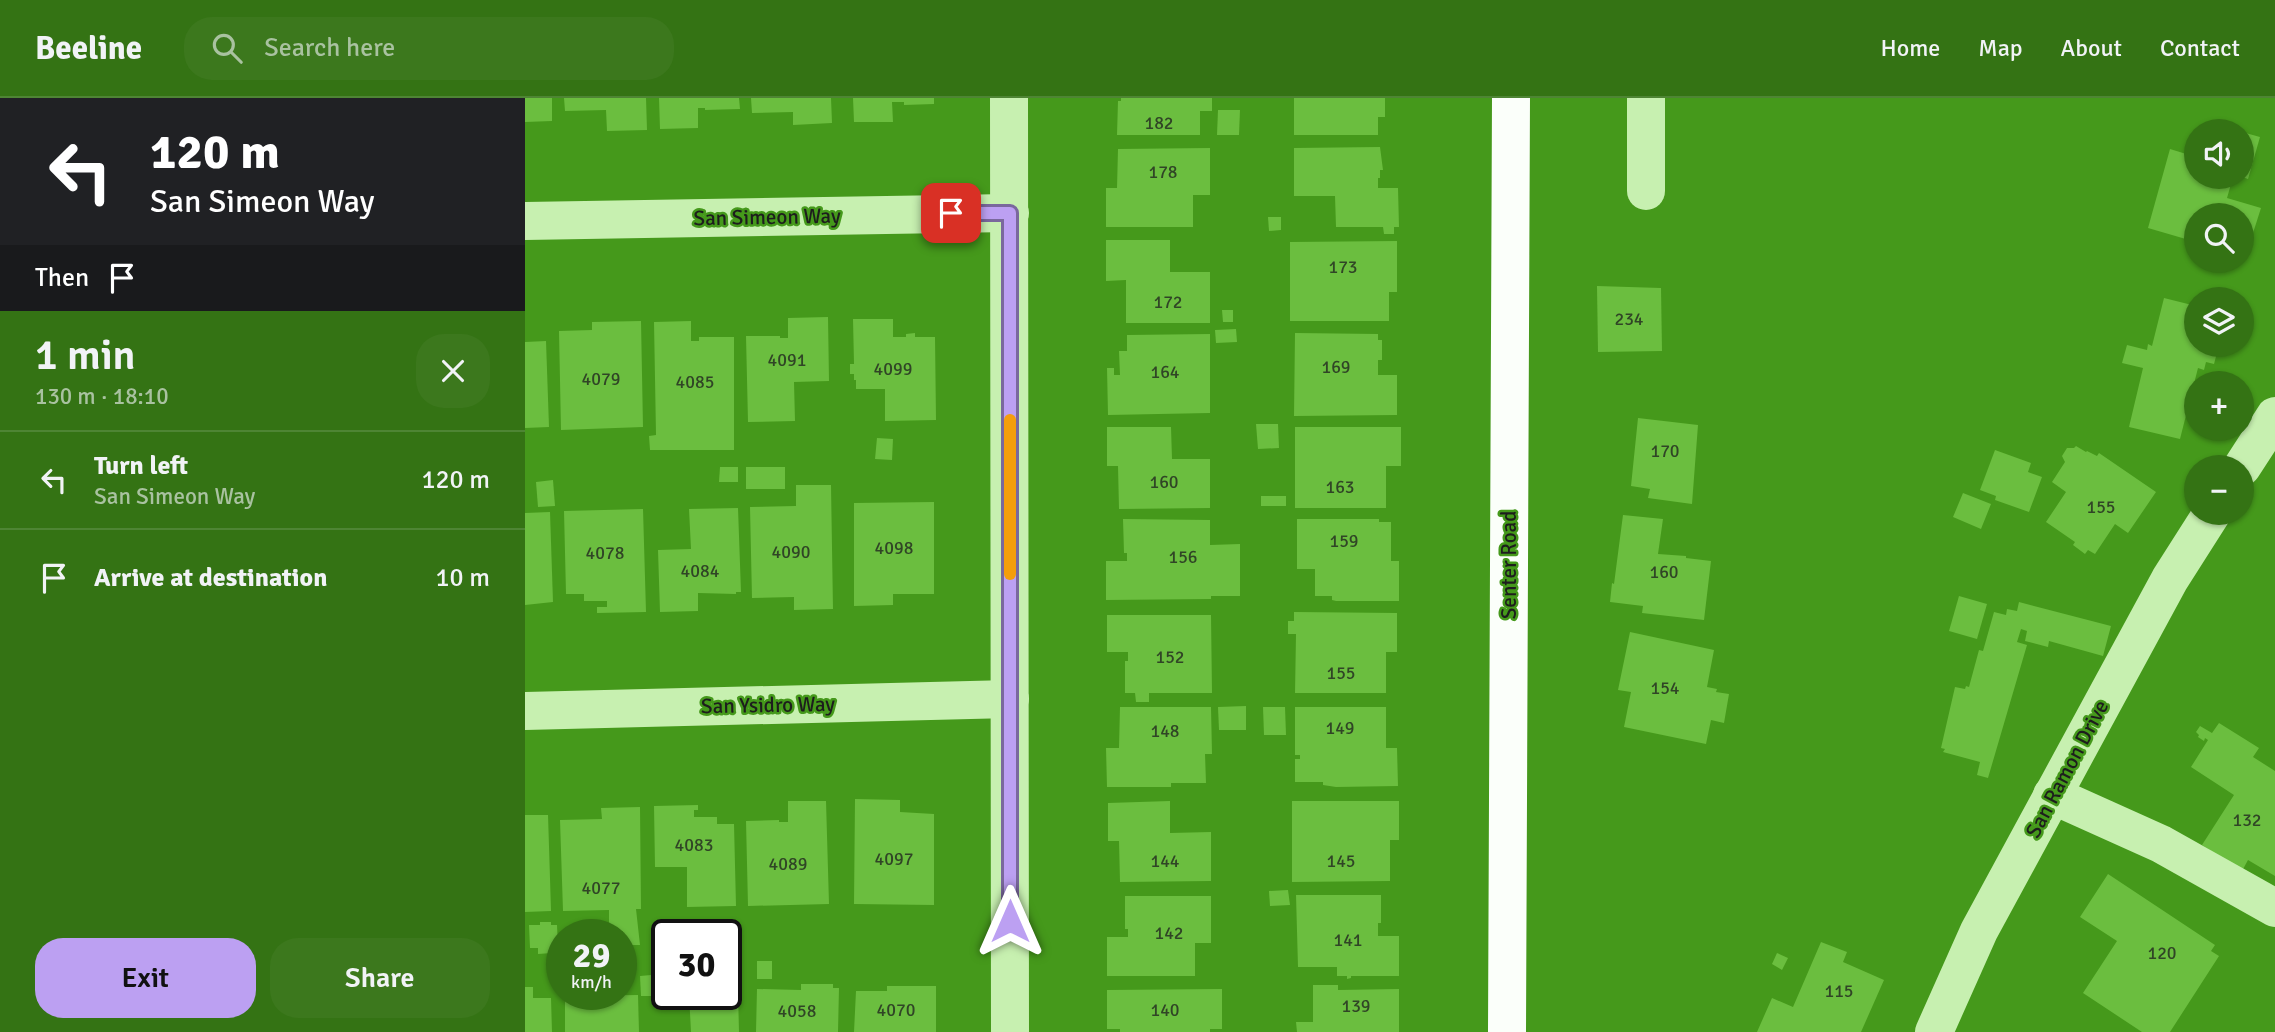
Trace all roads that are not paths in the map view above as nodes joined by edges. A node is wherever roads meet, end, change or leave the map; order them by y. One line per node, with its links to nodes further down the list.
1 (1009, 98): 5 (street)
2 (1511, 98): 15 (main road, Senter Road)
3 (1646, 98): 4 (street)
4 (1646, 191)
5 (1010, 213): 6 (street, San Simeon Way); 10 (street)
6 (525, 221)
7 (2275, 416): 8 (street)
8 (2250, 455)
9 (2204, 525): 12 (street, San Ramon Drive)
10 (1010, 699): 11 (street, San Ysidro Way); 14 (street)
11 (525, 710)
12 (2052, 795): 13 (street); 16 (street, San Ramon Drive)
13 (2275, 908)
14 (1010, 1032)
15 (1507, 1032)
16 (1934, 1032)

